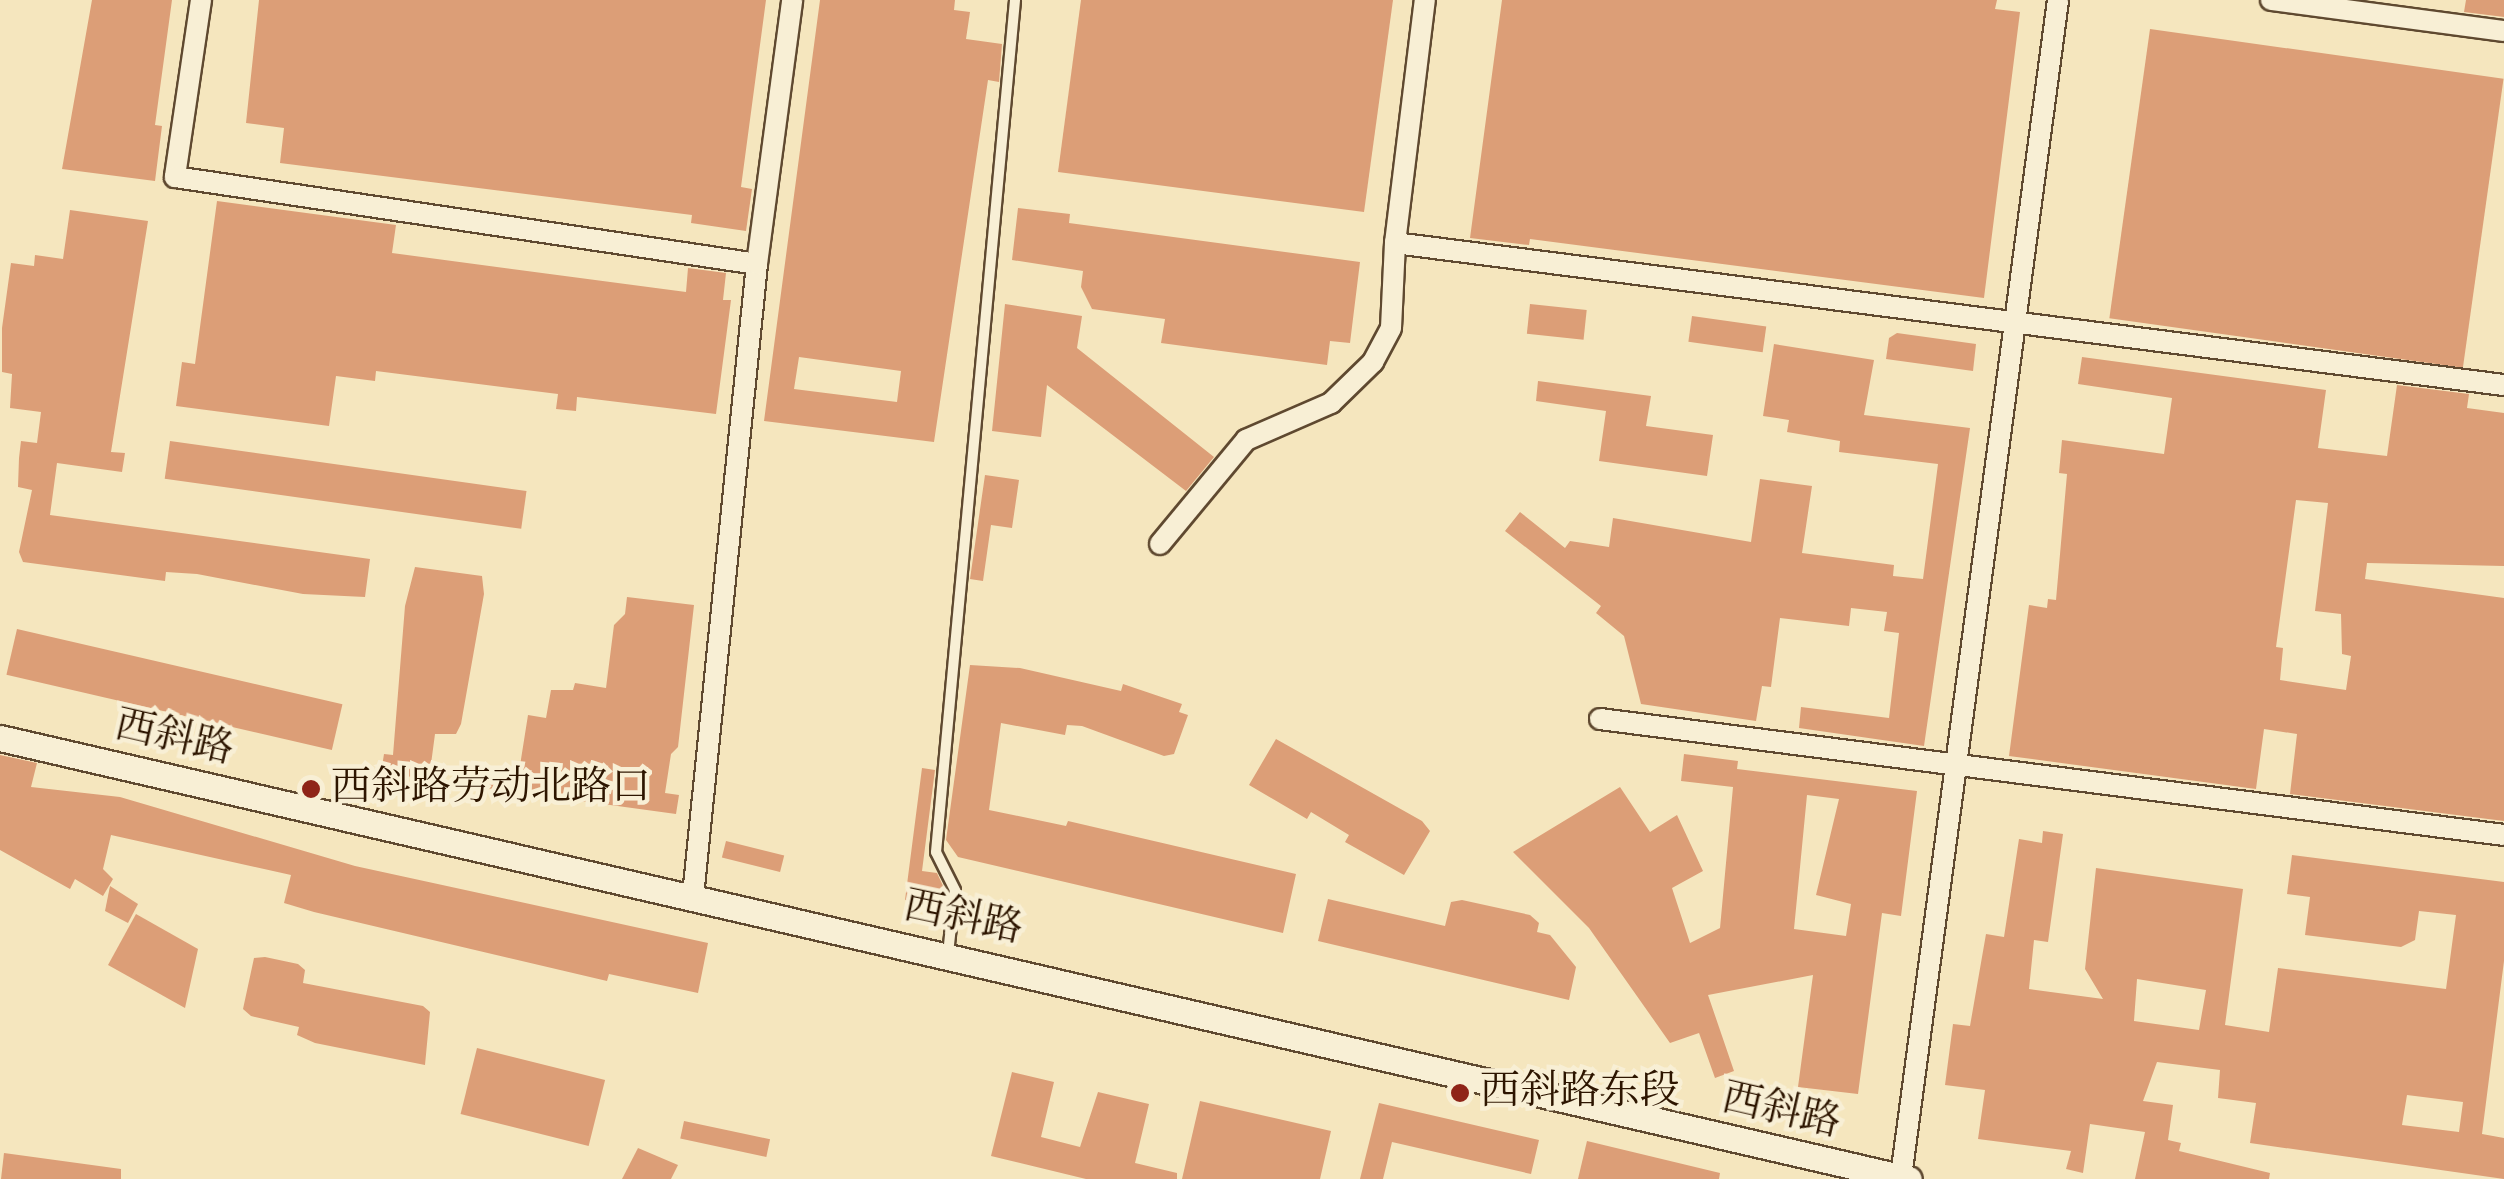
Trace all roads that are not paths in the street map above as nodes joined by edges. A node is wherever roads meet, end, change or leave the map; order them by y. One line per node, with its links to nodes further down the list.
1 (202, 0): 9 (street)
2 (792, 0): 9 (street)
3 (1015, 0): 18 (lane)
4 (1424, 0): 8 (street)
5 (2058, 0): 10 (street)
6 (2272, 0): 7 (street)
7 (2504, 31)
8 (1395, 243): 10 (street); 12 (street)
9 (757, 264): 17 (street)
10 (2015, 322): 11 (street); 15 (street)
11 (2504, 385)
12 (1160, 544)
13 (1600, 719): 15 (street)
14 (0, 738): 17 (street, 西斜路)
15 (1956, 766): 16 (street); 19 (street)
16 (2504, 834)
17 (693, 896): 18 (street, 西斜路)
18 (948, 954): 19 (street, 西斜路)
19 (1905, 1178)

